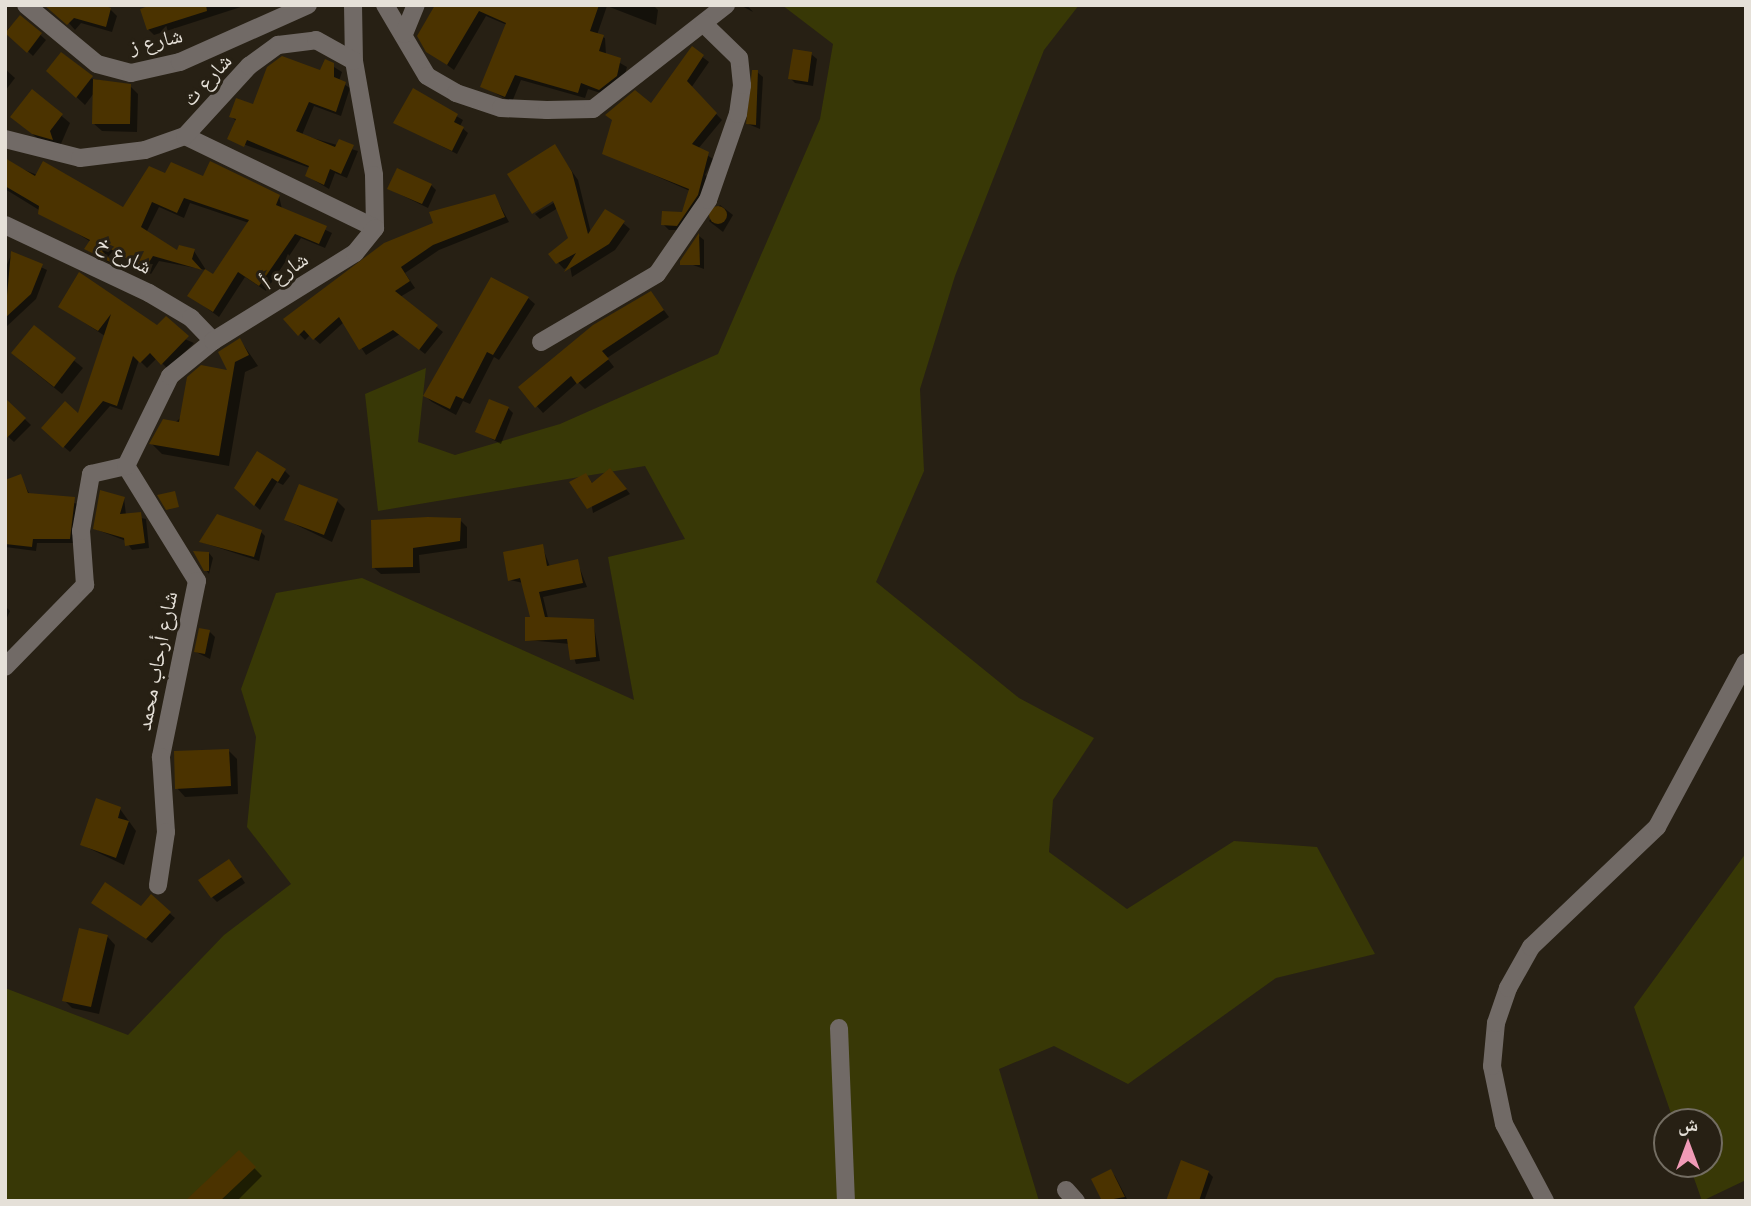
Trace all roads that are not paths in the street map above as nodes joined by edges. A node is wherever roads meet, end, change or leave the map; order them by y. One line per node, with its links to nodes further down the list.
1 (26, 5): 2 (street, شارع ﺯ)
2 (308, 5)
3 (353, 5): 9 (street)
4 (385, 5): 8 (street)
5 (416, 5): 8 (street)
6 (726, 5): 7 (street)
7 (704, 24): 8 (street); 15 (street)
8 (404, 34)
9 (354, 61): 10 (street, شارع ث); 13 (street)
10 (184, 136): 11 (street, شارع ث); 13 (street)
11 (5, 139)
12 (5, 225): 14 (street, شارع خ)
13 (375, 228): 14 (street, شارع أ)
14 (213, 341): 16 (street, شارع أ)
15 (541, 342)
16 (126, 466): 18 (street); 19 (street, شارع أرحاب محمد)
17 (1746, 662): 22 (street)
18 (5, 667)
19 (158, 885)
20 (839, 1028): 21 (street)
21 (846, 1201)
22 (1545, 1201)

